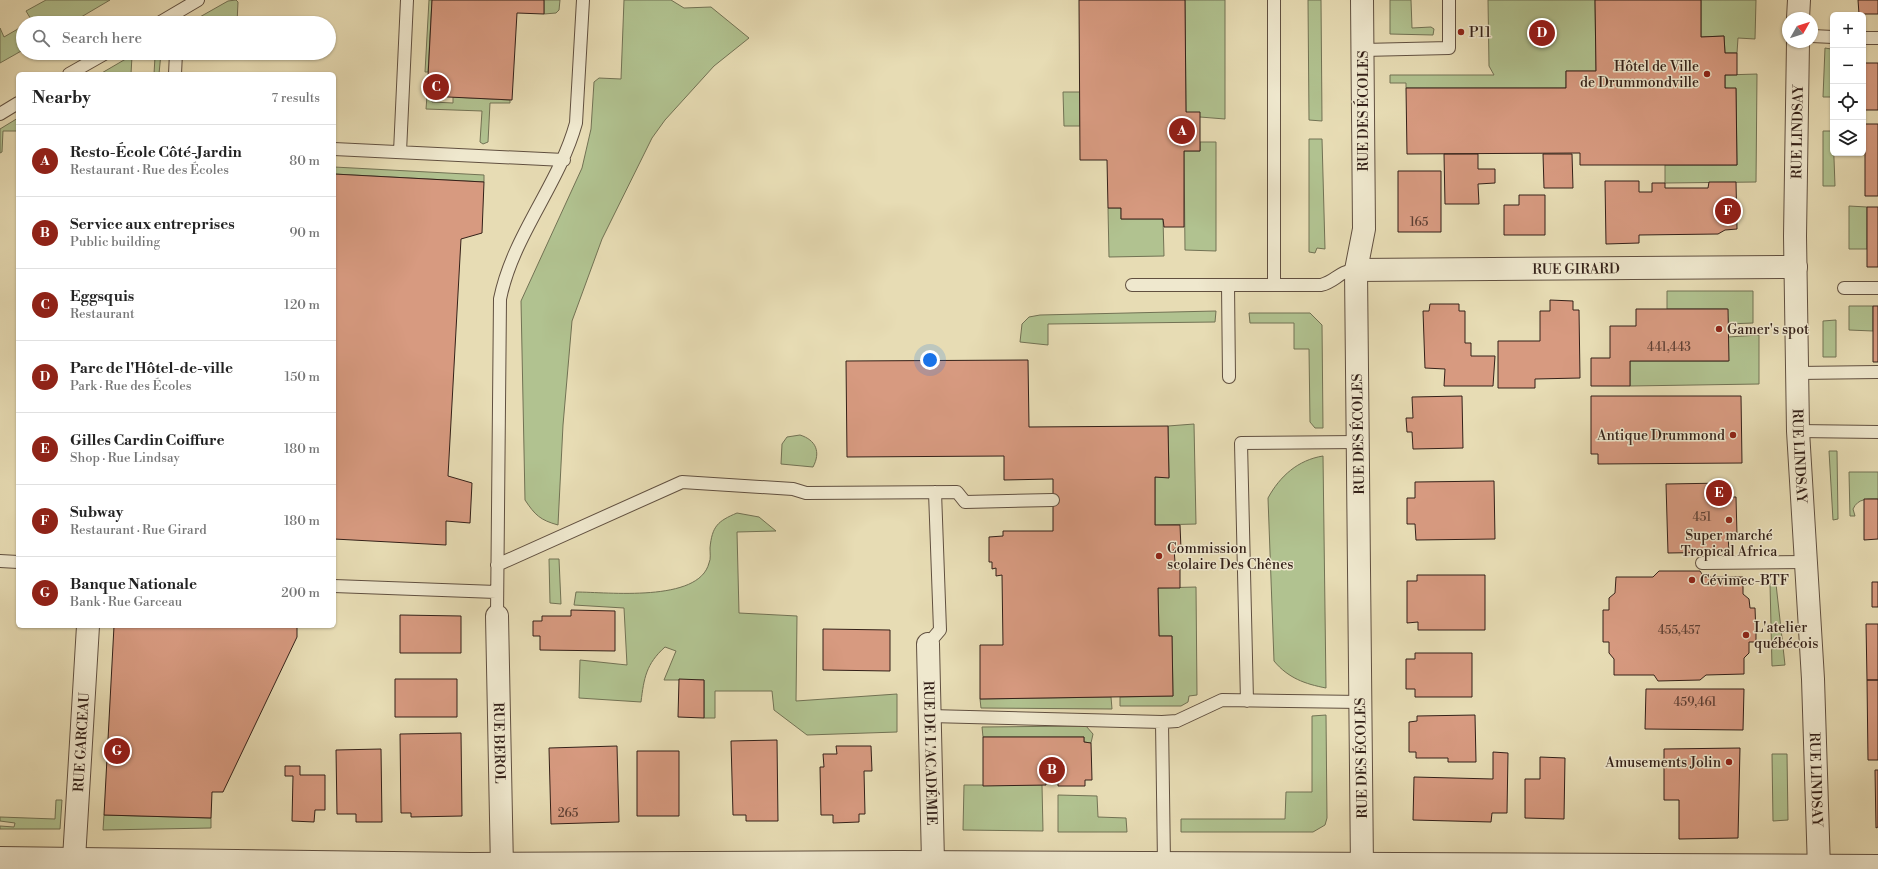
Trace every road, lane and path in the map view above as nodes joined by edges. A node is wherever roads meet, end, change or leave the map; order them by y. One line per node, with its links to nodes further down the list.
1 (198, 0): 9 (lane)
2 (407, 0): 23 (lane)
3 (582, 0): 24 (lane)
4 (1274, 0): 29 (lane)
5 (1362, 0): 15 (street, RUE DES ÉCOLES)
6 (1449, 0): 15 (lane)
7 (1799, 0): 8 (street)
8 (1798, 12)
9 (177, 16)
10 (1818, 36): 11 (lane)
11 (1830, 37)
12 (1866, 38): 13 (lane)
13 (1878, 38)
14 (1798, 48): 25 (street, RUE LINDSAY)
15 (1363, 50): 26 (street, RUE DES ÉCOLES)
16 (94, 60): 18 (lane)
17 (176, 60): 19 (lane)
18 (73, 72)
19 (175, 72)
20 (16, 104): 21 (lane)
21 (0, 114)
22 (336, 149): 23 (lane)
23 (400, 152): 24 (lane)
24 (564, 160): 44 (lane)
25 (1796, 267): 26 (street, RUE GIRARD); 33 (street, RUE LINDSAY)
26 (1356, 270): 29 (lane); 37 (street, RUE DES ÉCOLES)
27 (1132, 285): 28 (lane)
28 (1228, 285): 29 (lane); 34 (lane)
29 (1274, 285)
30 (1844, 288): 31 (lane)
31 (1878, 288)
32 (1878, 372): 33 (lane)
33 (1798, 373): 35 (street, RUE LINDSAY)
34 (1229, 377)
35 (1798, 431): 36 (lane); 42 (street, RUE LINDSAY)
36 (1878, 432)
37 (1358, 442): 50 (lane); 51 (street, RUE DES ÉCOLES)
38 (936, 492): 39 (lane); 44 (lane); 49 (lane)
39 (1053, 500)
40 (0, 561): 41 (lane)
41 (16, 562)
42 (1806, 562): 43 (lane); 64 (street, RUE LINDSAY)
43 (1702, 563)
44 (497, 566): 46 (lane)
45 (336, 586): 46 (lane)
46 (496, 592): 47 (lane)
47 (496, 616): 62 (street, RUE BEROL)
48 (88, 628): 57 (street, RUE GARCEAU)
49 (928, 644): 52 (street, RUE DE L'ACADÉMIE)
50 (1247, 700): 51 (lane); 53 (lane)
51 (1361, 702): 60 (street, RUE DES ÉCOLES)
52 (930, 716): 53 (lane); 55 (street, RUE DE L'ACADÉMIE)
53 (1162, 722): 56 (lane)
54 (0, 858): 57 (street)
55 (933, 862): 56 (street); 62 (street)
56 (1164, 863): 60 (street)
57 (73, 864): 58 (street)
58 (205, 865): 59 (street)
59 (296, 865): 62 (street)
60 (1362, 866): 63 (street)
61 (1878, 866): 64 (street)
62 (502, 867)
63 (1566, 867): 64 (street)
64 (1819, 867)

